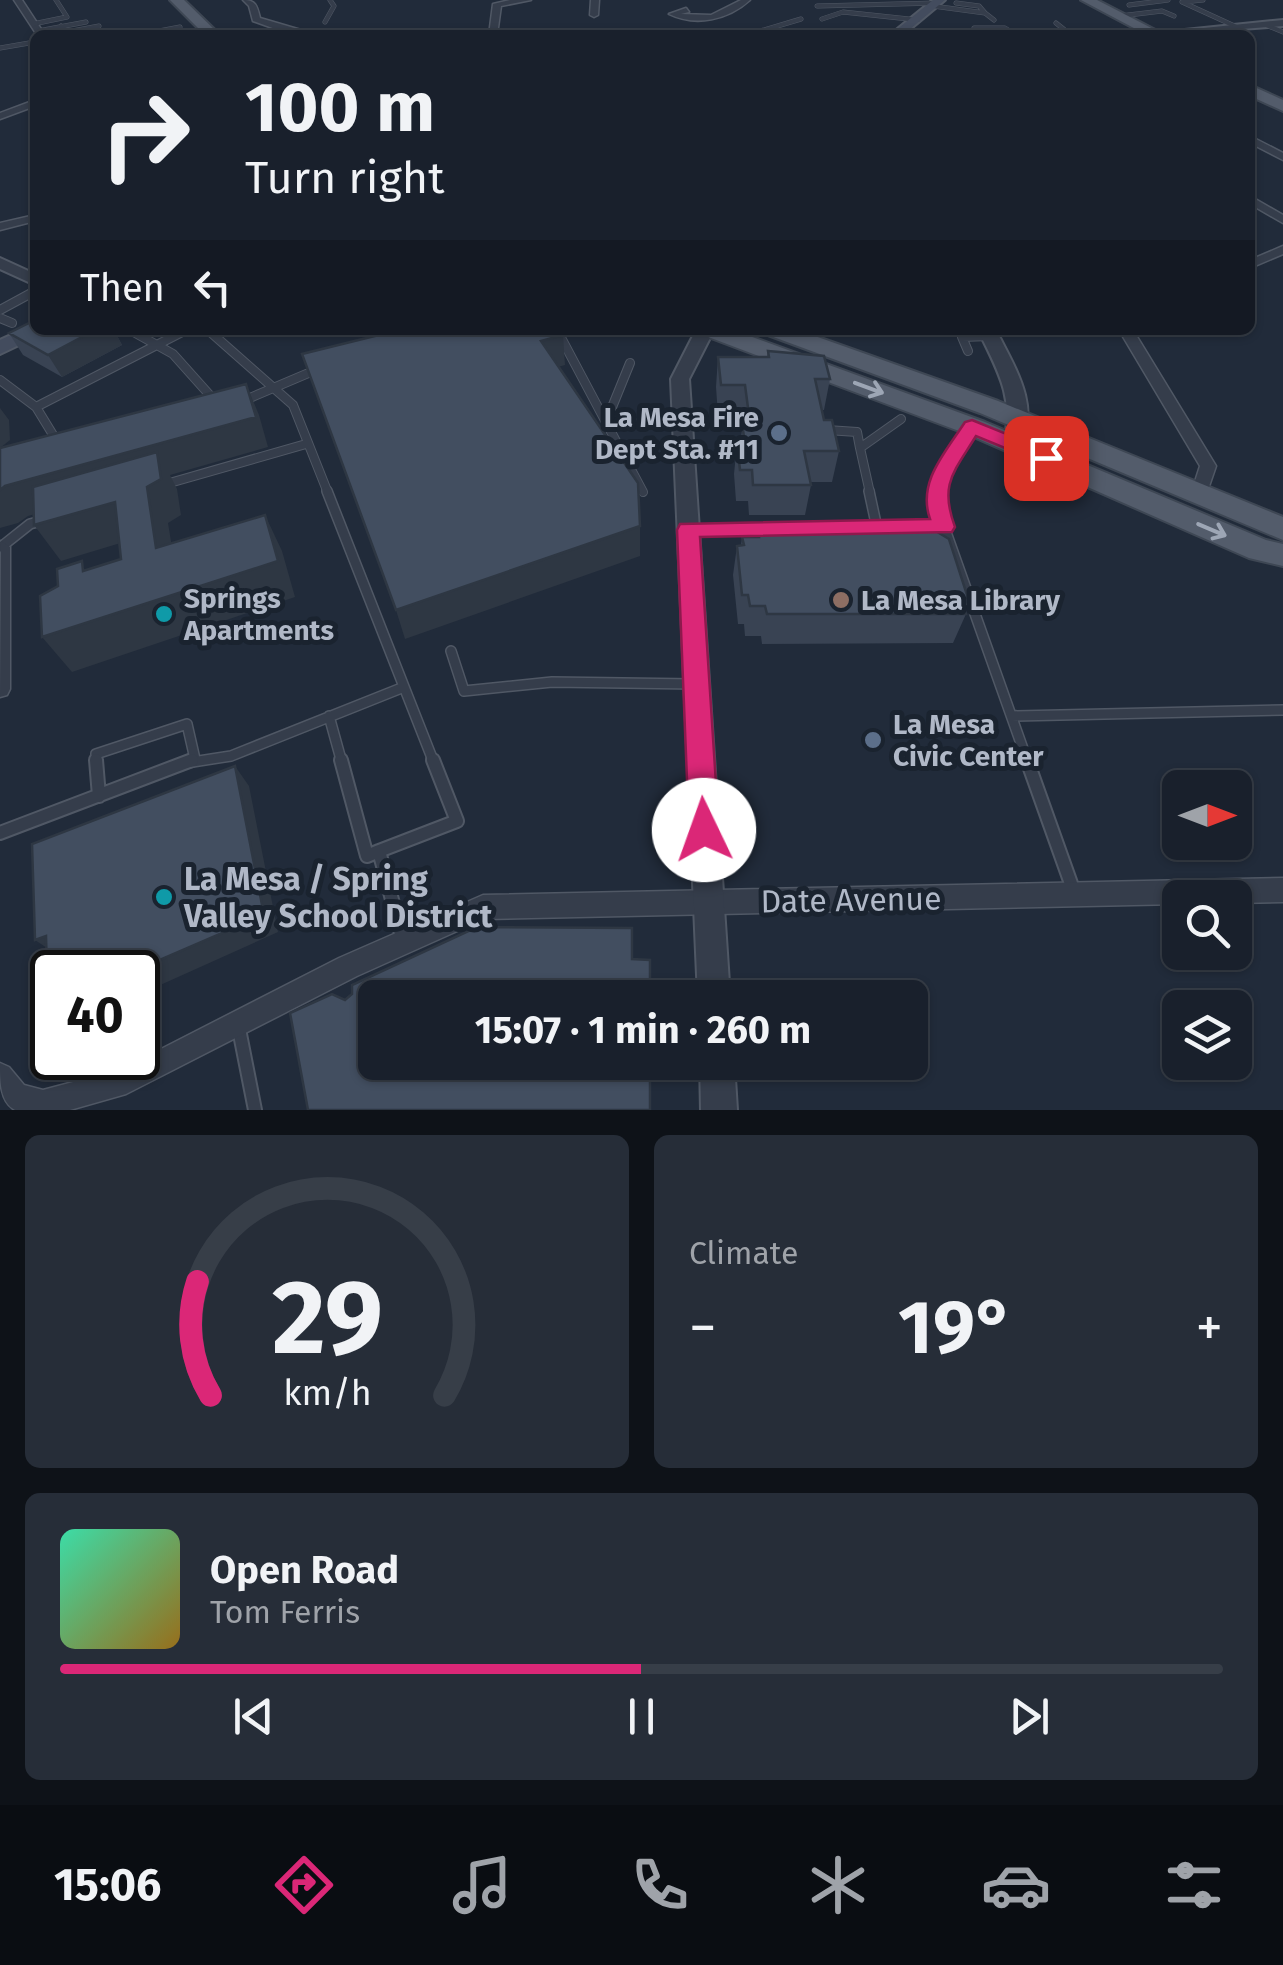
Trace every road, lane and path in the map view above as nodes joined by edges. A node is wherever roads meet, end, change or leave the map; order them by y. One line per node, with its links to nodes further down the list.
1 (18, 0): 35 (street)
2 (56, 0): 35 (lane)
3 (176, 0): 39 (main road)
4 (246, 0): 40 (street)
5 (330, 0): 27 (lane)
6 (528, 0): 41 (street)
7 (595, 0): 20 (street)
8 (746, 0): 16 (street)
9 (1086, 0): 17 (main road)
10 (1168, 0): 17 (lane)
11 (1204, 0): 14 (lane); 18 (lane)
12 (1071, 1): 46 (main road)
13 (937, 2): 15 (lane); 24 (main road); 25 (lane)
14 (1214, 3)
15 (817, 6)
16 (686, 10)
17 (1124, 10): 21 (lane); 47 (main road)
18 (1209, 12): 34 (lane)
19 (167, 14): 38 (main road)
20 (594, 15)
21 (1174, 16)
22 (801, 19): 42 (lane)
23 (822, 19): 24 (lane)
24 (918, 20): 43 (main road)
25 (994, 20)
26 (86, 22): 31 (lane)
27 (326, 22)
28 (1283, 22): 30 (street)
29 (1056, 23): 45 (lane)
30 (1266, 25): 34 (street); 49 (lane)
31 (61, 26): 35 (lane); 36 (lane)
32 (98, 26): 37 (lane)
33 (974, 28): 44 (lane)
34 (1239, 28): 48 (street)
35 (37, 30)
36 (64, 30)
37 (77, 30)
38 (184, 30)
39 (208, 30)
40 (298, 30)
41 (494, 30)
42 (763, 30)
43 (907, 30)
44 (1008, 30)
45 (1065, 30)
46 (1131, 30)
47 (1154, 30)
48 (1217, 30)
49 (1283, 32)
50 (30, 43): 51 (lane)
51 (0, 48)
52 (1255, 82): 54 (main road)
53 (1255, 92): 56 (main road)
54 (1283, 96)
55 (30, 105): 57 (street)
56 (1283, 106)
57 (0, 116)
58 (1255, 142): 59 (street)
59 (1283, 157)
60 (1255, 202): 61 (street)
61 (1279, 217)
62 (30, 219): 63 (street)
63 (0, 227)
64 (1283, 250): 65 (street)
65 (1255, 262)
66 (0, 263): 67 (street)
67 (30, 278)
68 (30, 296): 70 (lane)
69 (30, 312): 70 (main road)
70 (3, 320)
71 (30, 333): 83 (main road)
72 (140, 335): 82 (lane)
73 (178, 335): 82 (lane)
74 (214, 335): 88 (lane)
75 (560, 335): 93 (lane)
76 (705, 335): 94 (street)
77 (722, 335): 95 (main road, one-way to 95)
78 (790, 335): 97 (main road)
79 (976, 335): 84 (lane)
80 (990, 335): 97 (street)
81 (1129, 335): 103 (street)
82 (161, 345): 90 (lane); 91 (lane)
83 (0, 348)
84 (968, 351)
85 (630, 363): 93 (lane)
86 (330, 366): 88 (lane)
87 (0, 380): 90 (lane)
88 (274, 389): 89 (lane); 98 (lane)
89 (236, 402)
90 (36, 407): 100 (lane)
91 (204, 410)
92 (900, 419): 99 (lane)
93 (606, 422): 94 (lane); 102 (lane)
94 (683, 426): 112 (street)
95 (972, 427): 97 (main road); 107 (lane)
96 (822, 430): 99 (lane)
97 (1018, 432): 103 (main road); 114 (main road, one-way to 114)
98 (306, 444): 101 (lane); 117 (lane)
99 (860, 448): 110 (lane)
100 (46, 451)
101 (146, 490)
102 (643, 492)
103 (1199, 494): 111 (main road)
104 (60, 515): 113 (lane)
105 (894, 527): 110 (lane)
106 (927, 527): 107 (lane)
107 (944, 527): 121 (lane)
108 (782, 528): 112 (lane)
109 (858, 528): 110 (lane)
110 (876, 528)
111 (1283, 529)
112 (688, 530): 116 (street)
113 (1, 547): 118 (street)
114 (1283, 554)
115 (451, 651): 116 (lane)
116 (696, 684): 128 (street)
117 (404, 688): 120 (lane); 125 (lane)
118 (0, 689)
119 (1283, 710): 121 (lane)
120 (330, 716): 122 (lane); 125 (lane)
121 (1012, 716): 127 (lane)
122 (195, 758): 123 (lane); 123 (lane)
123 (99, 796): 124 (lane)
124 (0, 833)
125 (379, 851): 129 (lane)
126 (1283, 890): 127 (street, Date Avenue)
127 (1075, 895): 128 (street, Date Avenue)
128 (708, 903): 129 (street, Date Avenue); 130 (street)
129 (404, 943): 131 (street, Date Avenue)
130 (713, 980)
131 (238, 1022): 134 (street, Date Avenue); 135 (lane)
132 (0, 1076): 134 (street)
133 (718, 1080): 136 (street)
134 (43, 1107)
135 (256, 1110)
136 (719, 1110)

